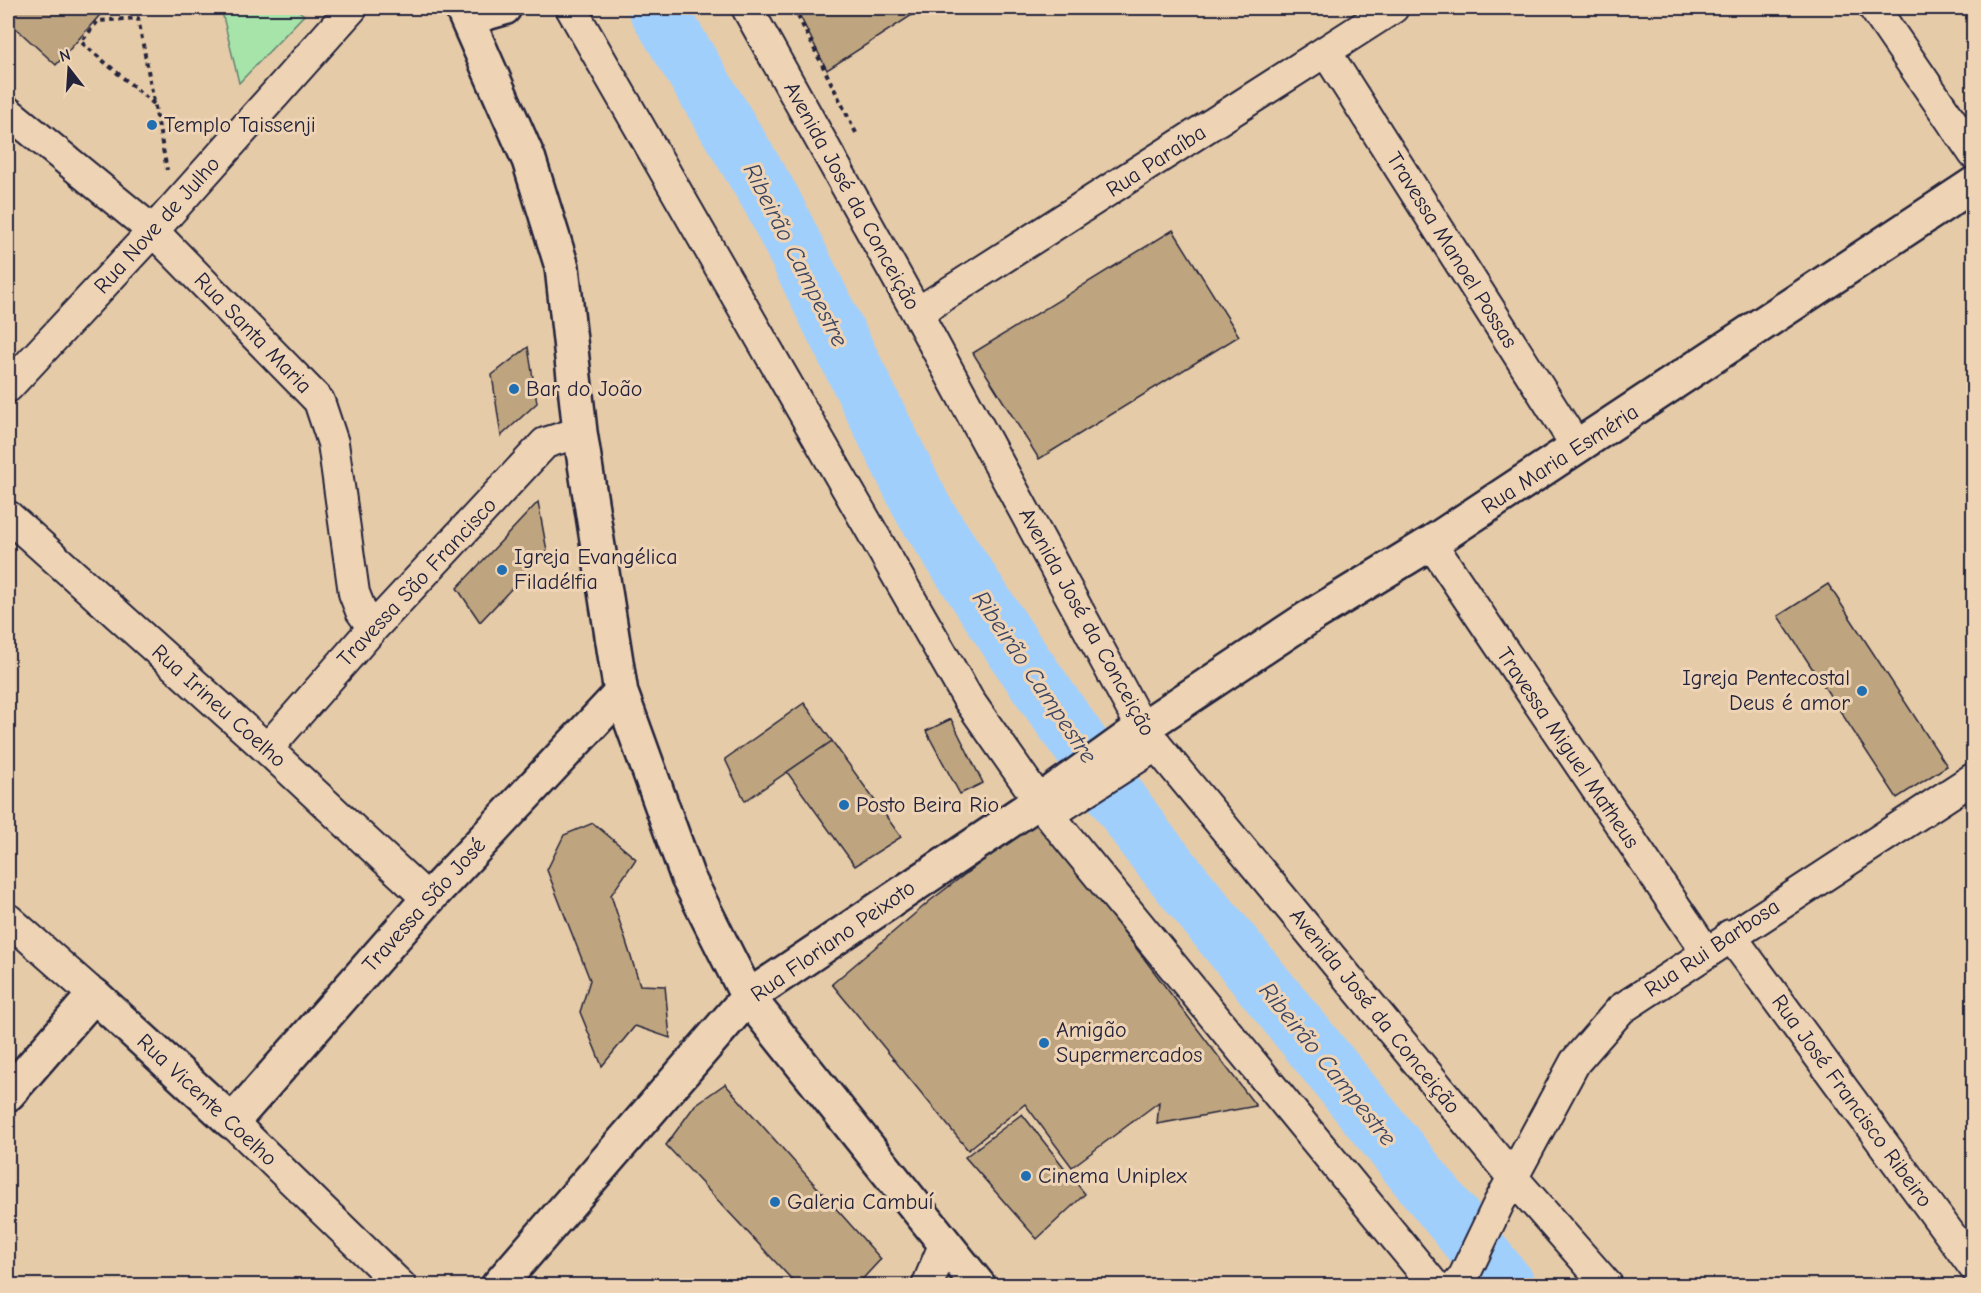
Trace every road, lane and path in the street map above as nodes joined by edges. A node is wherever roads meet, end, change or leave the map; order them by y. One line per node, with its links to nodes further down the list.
1 (352, 8): 16 (street, Rua Nove de Julho)
2 (504, 8): 8 (main road)
3 (571, 8): 28 (street)
4 (747, 8): 17 (street, Avenida José da Conceição)
5 (794, 8): 12 (path)
6 (1393, 8): 9 (street, Rua Paraíba)
7 (1874, 8): 13 (street)
8 (465, 13): 19 (main road)
9 (1326, 52): 17 (street, Rua Paraíba); 20 (street, Travessa Manoel Possas)
10 (154, 104): 14 (path)
11 (8, 112): 16 (street, Rua Santa Maria)
12 (862, 145)
13 (1974, 154)
14 (167, 171)
15 (1974, 184): 20 (main road, Rua Maria Esméria)
16 (153, 231): 18 (street, Rua Nove de Julho); 23 (street, Rua Santa Maria)
17 (917, 313): 25 (street, Avenida José da Conceição)
18 (8, 387)
19 (580, 432): 23 (street, Travessa São Francisco); 24 (main road)
20 (1577, 447): 22 (main road, Rua Maria Esméria)
21 (8, 516): 26 (street, Rua Irineu Coelho)
22 (1431, 543): 25 (main road, Rua Maria Esméria); 32 (street, Travessa Miguel Matheus)
23 (373, 628): 26 (street, Travessa São Francisco)
24 (621, 693): 29 (main road, Travessa São José); 34 (main road)
25 (1143, 741): 28 (main road, Rua Floriano Peixoto); 37 (street, Avenida José da Conceição)
26 (267, 749): 29 (street, Rua Irineu Coelho)
27 (1974, 778): 31 (street, Rua Rui Barbosa)
28 (1051, 803): 34 (main road, Rua Floriano Peixoto); 40 (street)
29 (428, 899): 36 (main road, Travessa São José)
30 (8, 919): 33 (street, Rua Vicente Coelho)
31 (1730, 935): 32 (street, Rua Rui Barbosa); 39 (street, Rua José Francisco Ribeiro)
32 (1706, 952): 37 (street, Rua Rui Barbosa)
33 (94, 995): 35 (main road); 36 (main road, Rua Vicente Coelho)
34 (748, 997): 38 (main road); 42 (main road, Rua Floriano Peixoto)
35 (8, 1094)
36 (232, 1122): 41 (street, Rua Vicente Coelho)
37 (1513, 1178): 40 (street, Rua Rui Barbosa); 45 (street, Avenida José da Conceição)
38 (944, 1245): 43 (street); 44 (main road)
39 (1974, 1267)
40 (1451, 1283)
41 (400, 1286)
42 (498, 1286)
43 (927, 1286)
44 (979, 1286)
45 (1608, 1286)

